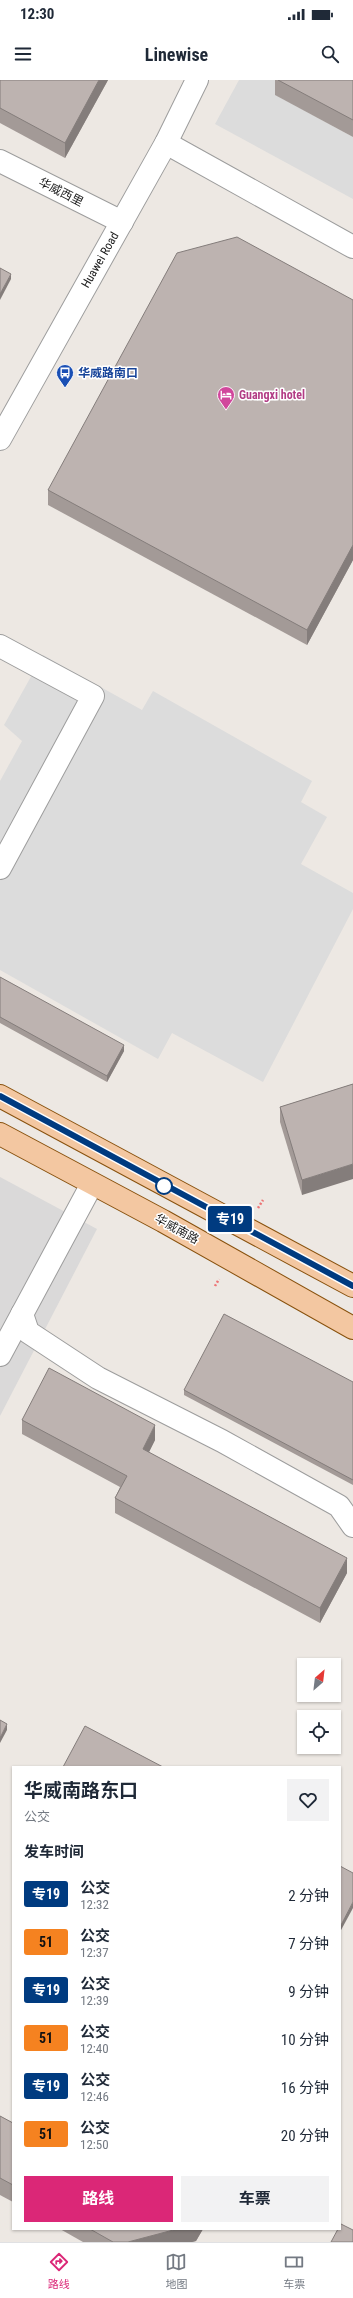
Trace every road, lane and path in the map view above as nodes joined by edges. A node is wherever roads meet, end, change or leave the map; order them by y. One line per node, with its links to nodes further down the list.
1 (197, 80): 2 (street, Huawei Road)
2 (166, 143): 4 (street, Huawei Road); 5 (street)
3 (0, 161): 4 (street, 华威西里)
4 (122, 222): 6 (street, Huawei Road)
5 (353, 247)
6 (0, 439)
7 (0, 646): 8 (street)
8 (0, 868)
9 (0, 1096): 12 (main road)
10 (0, 1134): 11 (main road, 华威南路)
11 (92, 1184): 13 (street); 14 (main road, 华威南路)
12 (353, 1286)
13 (22, 1314): 15 (street); 16 (street)
14 (353, 1328)
15 (0, 1355)
16 (353, 1526)

